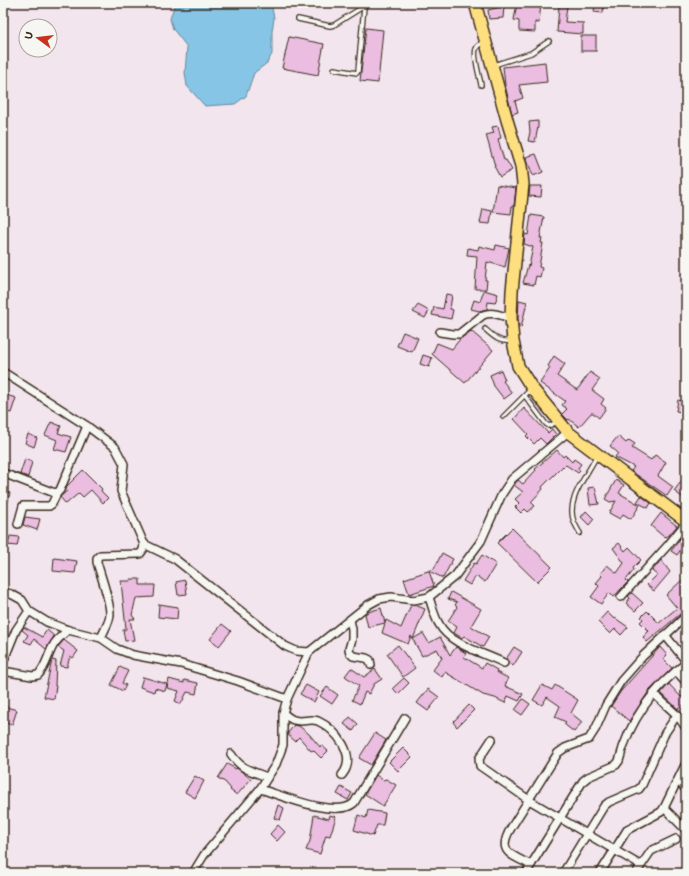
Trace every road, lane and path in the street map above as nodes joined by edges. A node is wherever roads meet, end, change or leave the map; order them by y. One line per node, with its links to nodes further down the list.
1 (369, 3): 3 (lane)
2 (475, 3): 6 (main road)
3 (364, 7): 4 (lane); 8 (lane)
4 (298, 19)
5 (549, 41): 7 (lane)
6 (486, 42): 7 (main road); 9 (lane)
7 (492, 66): 10 (main road)
8 (334, 69)
9 (481, 85)
10 (511, 318): 12 (street); 13 (main road)
11 (485, 329): 13 (lane)
12 (440, 332)
13 (513, 341): 15 (main road)
14 (3, 373): 17 (street)
15 (528, 392): 16 (lane); 18 (main road)
16 (503, 417)
17 (87, 426): 21 (street); 25 (street)
18 (568, 432): 19 (main road); 27 (street)
19 (597, 454): 22 (main road); 24 (lane)
20 (3, 473): 21 (street)
21 (57, 493): 23 (street)
22 (686, 522): 28 (street)
23 (18, 524)
24 (580, 533)
25 (144, 544): 34 (street); 35 (street)
26 (3, 592): 29 (street)
27 (430, 597): 31 (street); 38 (street)
28 (622, 597)
29 (29, 611): 32 (street); 36 (street)
30 (686, 616): 33 (street)
31 (350, 620): 35 (street); 39 (street)
32 (68, 630): 34 (street); 41 (street)
33 (665, 635): 37 (street); 57 (street)
34 (101, 638): 44 (street)
35 (309, 652): 44 (street)
36 (3, 662)
37 (686, 662): 40 (street)
38 (504, 663)
39 (371, 665)
40 (676, 671): 42 (street); 43 (street)
41 (3, 672)
42 (686, 682)
43 (654, 694): 46 (street); 59 (street)
44 (287, 700): 45 (street)
45 (283, 713): 52 (street); 53 (street)
46 (677, 715): 48 (street); 61 (street)
47 (405, 718): 55 (street)
48 (686, 728)
49 (492, 739): 57 (street)
50 (231, 754): 53 (street)
51 (686, 763): 54 (street)
52 (342, 774)
53 (267, 777): 55 (street)
54 (678, 781): 56 (street); 58 (street)
55 (260, 788): 66 (street)
56 (686, 789)
57 (529, 800): 59 (street); 64 (street)
58 (664, 808): 60 (street); 63 (street)
59 (560, 818): 61 (street); 64 (street)
60 (685, 829)
61 (587, 834): 63 (street); 68 (street)
62 (676, 839): 65 (street)
63 (613, 850): 65 (street); 69 (street)
64 (531, 864): 67 (street)
65 (640, 865): 70 (street)
66 (193, 873)
67 (526, 873)
68 (564, 873)
69 (600, 873)
70 (636, 873)

